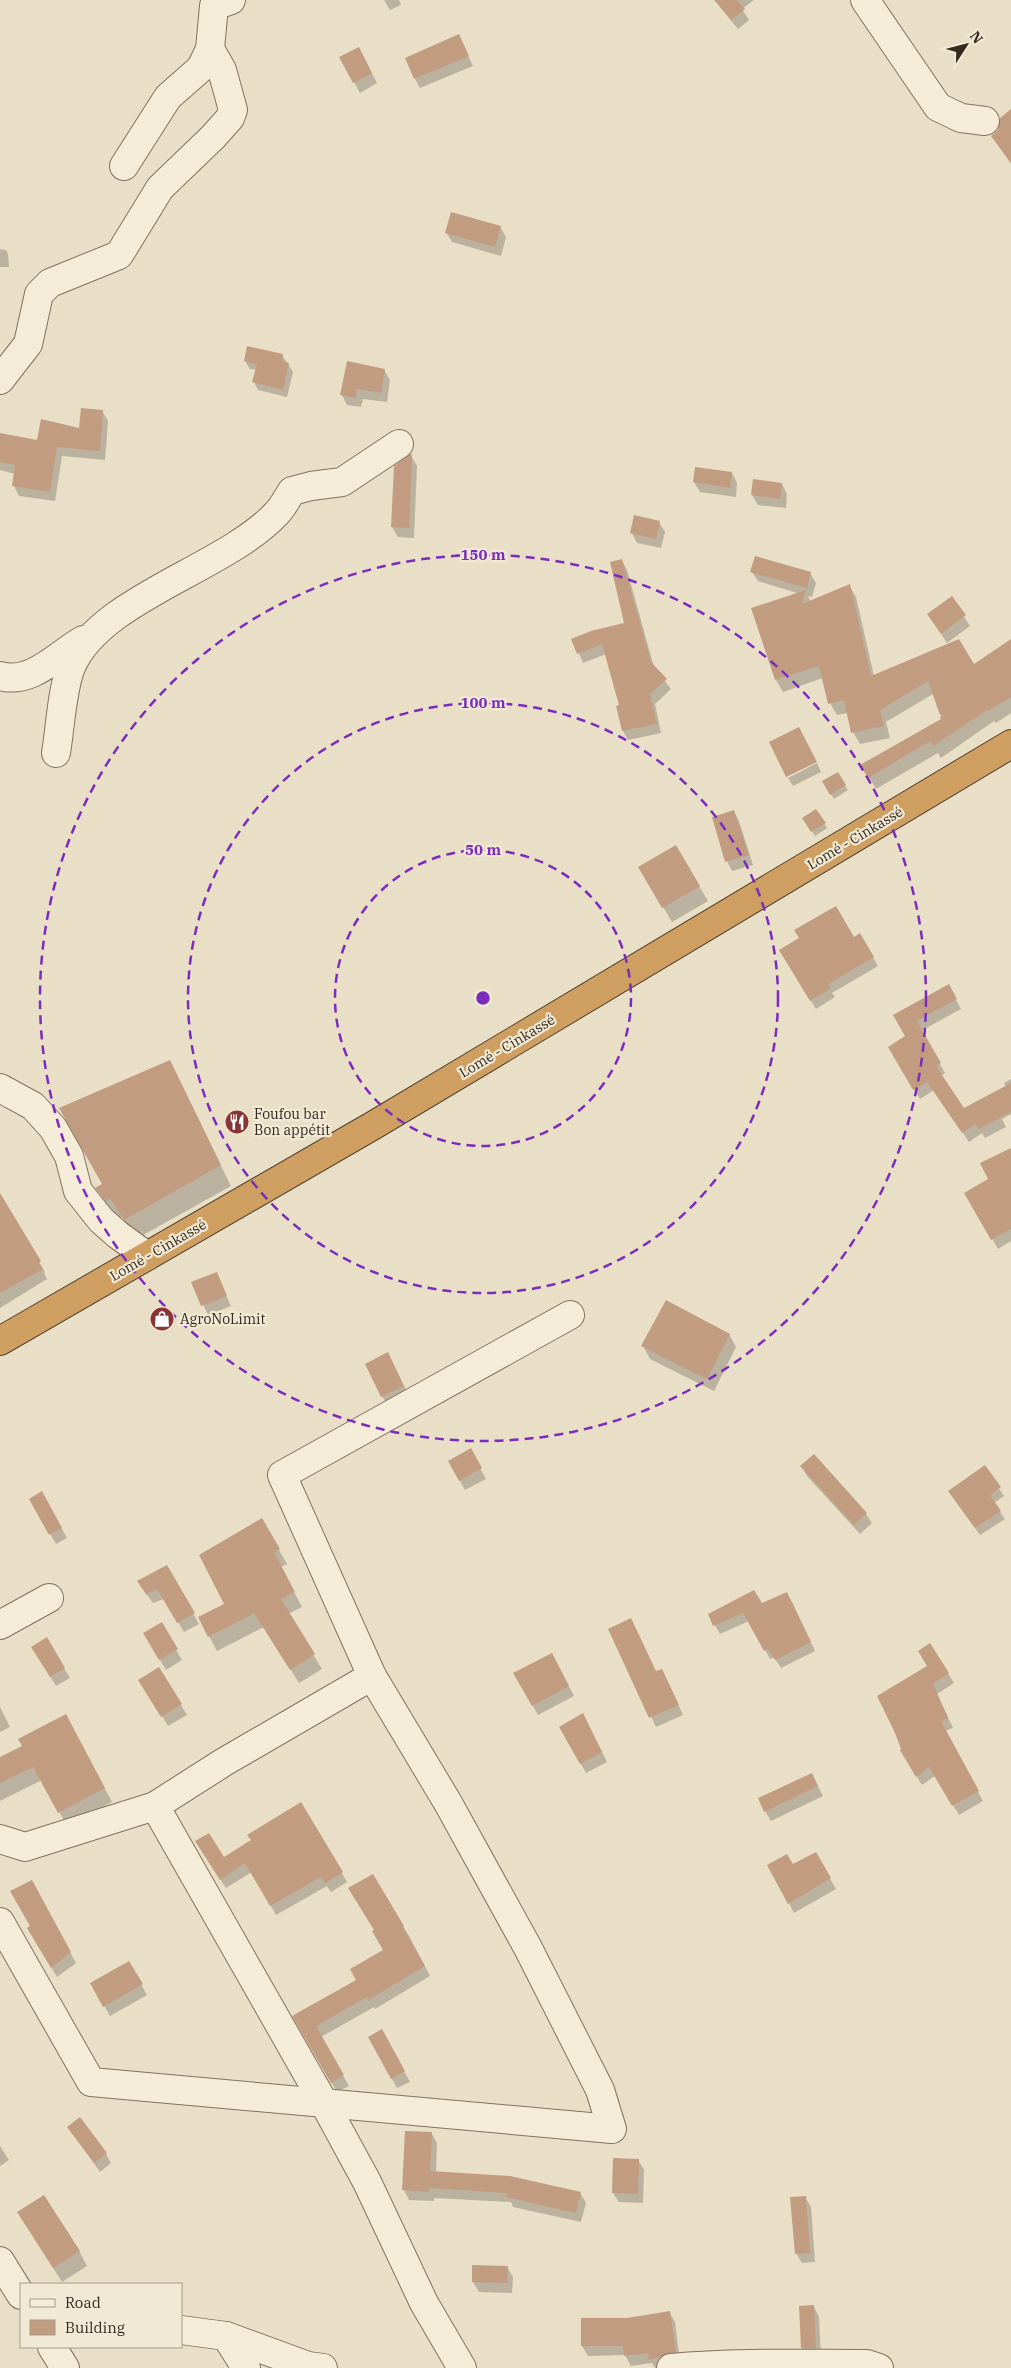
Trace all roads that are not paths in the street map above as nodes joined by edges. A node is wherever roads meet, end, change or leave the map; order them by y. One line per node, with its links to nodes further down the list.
1 (231, 0): 3 (street)
2 (865, 0): 4 (street)
3 (210, 49): 5 (street); 6 (street)
4 (984, 121)
5 (124, 166)
6 (0, 380)
7 (399, 444): 8 (street)
8 (97, 632): 9 (street); 11 (street)
9 (0, 676)
10 (1011, 744): 13 (highway, Lomé - Cinkassé)
11 (56, 753)
12 (0, 1088): 13 (street)
13 (147, 1256): 15 (highway, Lomé - Cinkassé)
14 (570, 1315): 18 (street)
15 (0, 1341)
16 (49, 1598): 17 (street)
17 (0, 1625)
18 (372, 1676): 19 (street); 22 (street)
19 (155, 1806): 20 (street); 22 (street)
20 (0, 1839)
21 (0, 1922): 22 (street)
22 (324, 2103): 31 (street)
23 (0, 2261): 24 (street)
24 (20, 2293)
25 (182, 2330): 26 (street)
26 (226, 2336): 29 (street); 30 (street)
27 (53, 2348): 28 (street)
28 (64, 2368)
29 (246, 2368)
30 (323, 2368)
31 (462, 2368)
32 (671, 2368): 33 (street)
33 (879, 2368)

